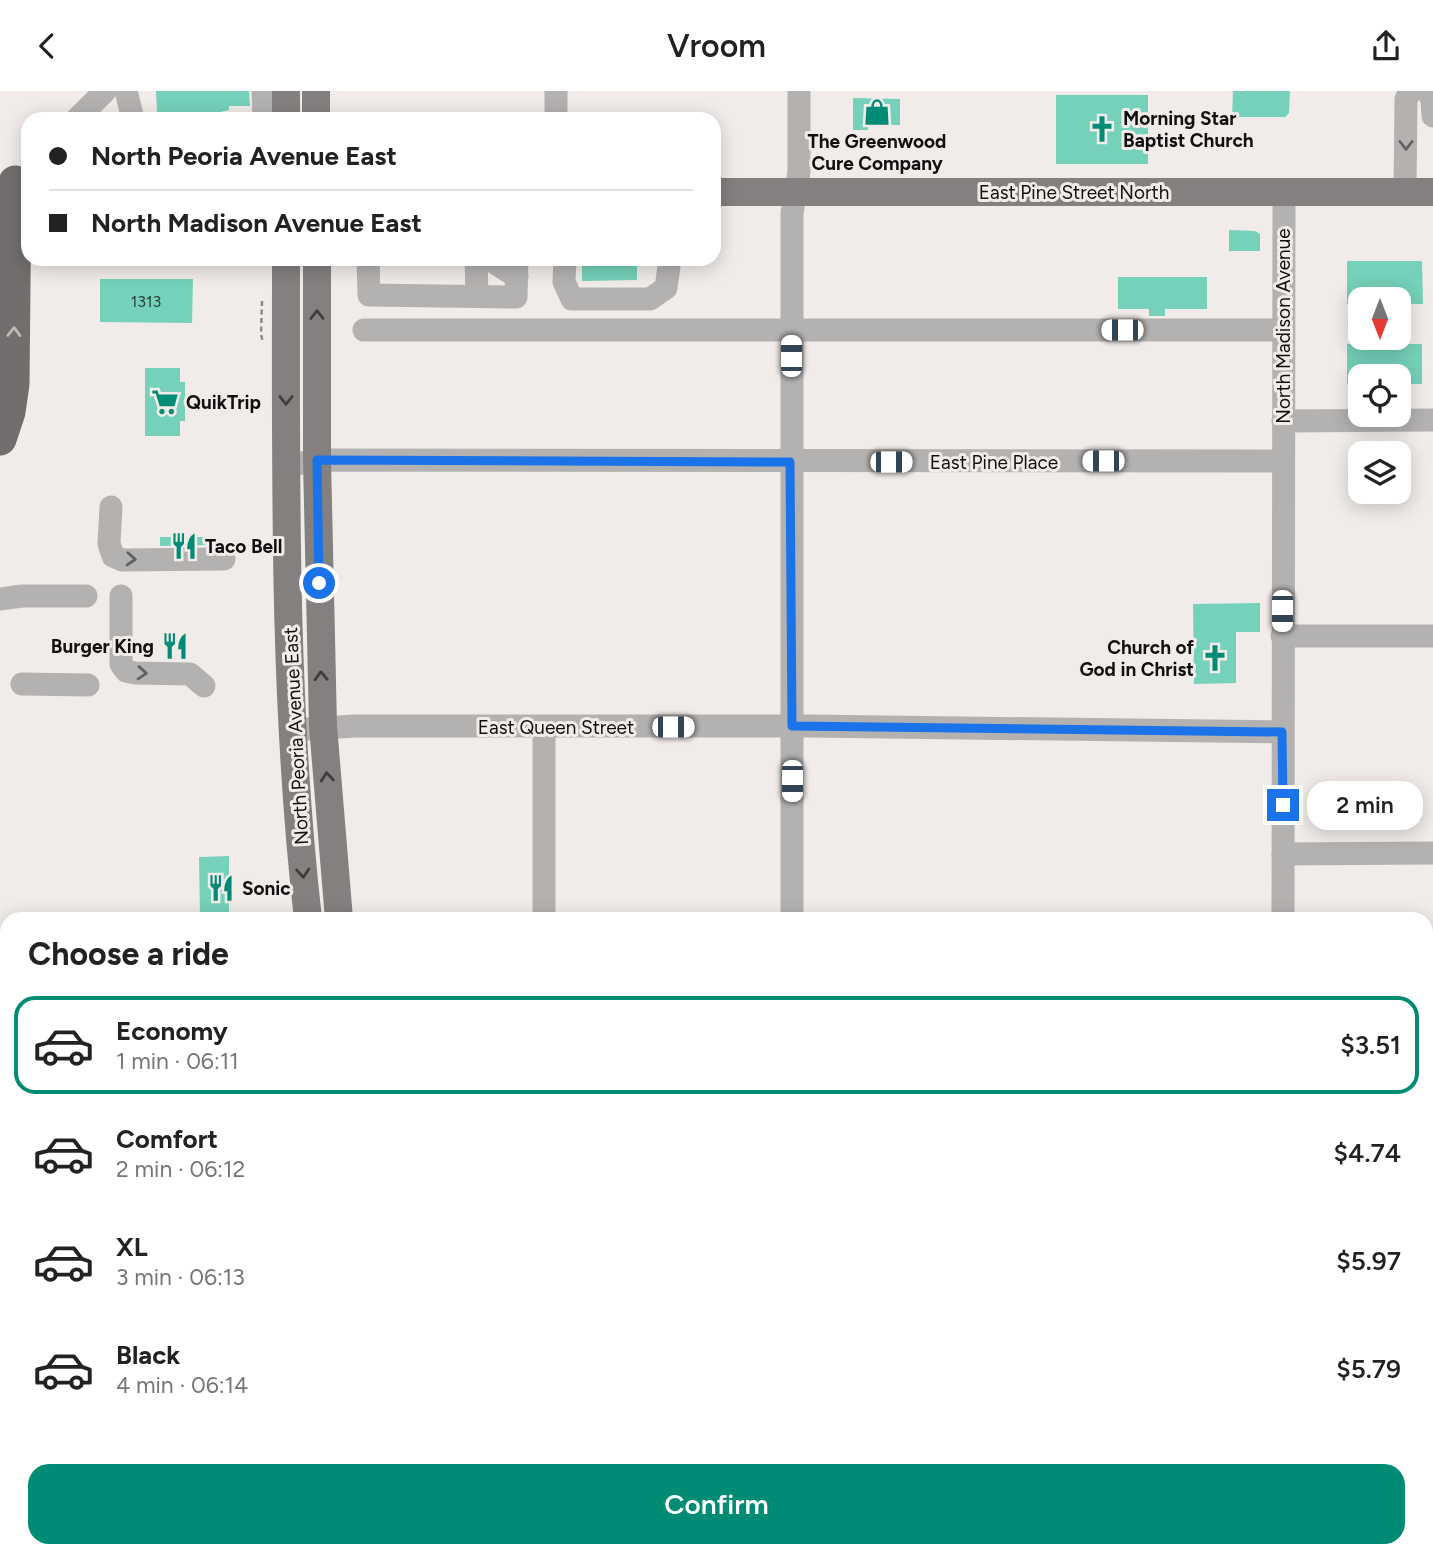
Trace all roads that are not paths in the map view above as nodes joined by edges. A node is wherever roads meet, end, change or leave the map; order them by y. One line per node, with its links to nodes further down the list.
1 (105, 91): 10 (street)
2 (126, 91): 11 (street)
3 (263, 91): 12 (street)
4 (286, 91): 13 (main road)
5 (316, 91): 14 (main road)
6 (556, 91): 15 (street)
7 (799, 91): 18 (street)
8 (1411, 91): 19 (street, one-way to 19)
9 (1428, 91): 16 (street)
10 (84, 112)
11 (130, 112)
12 (264, 112)
13 (286, 112)
14 (316, 112)
15 (556, 112)
16 (1433, 115)
17 (1284, 191): 18 (main road, East Pine Street North); 19 (main road, East Pine Street North); 35 (street, North Madison Avenue)
18 (795, 192): 21 (main road, East Pine Street North); 34 (street)
19 (1405, 192): 20 (main road, East Pine Street North)
20 (1433, 192)
21 (721, 193)
22 (14, 197): 23 (highway)
23 (21, 260)
24 (286, 266): 42 (main road, North Peoria Avenue East, one-way to 42)
25 (317, 266): 39 (main road, North Peoria Avenue East, one-way to 25)
26 (369, 266): 32 (street)
27 (476, 266): 32 (street)
28 (565, 266): 29 (street)
29 (669, 266)
30 (517, 268): 32 (street)
31 (22, 269): 38 (highway, one-way to 31)
32 (477, 296)
33 (365, 330): 34 (street)
34 (791, 330): 35 (street); 41 (street)
35 (1283, 330): 37 (street, North Madison Avenue)
36 (1433, 420): 37 (street)
37 (1283, 421): 40 (street, North Madison Avenue)
38 (0, 439)
39 (317, 460): 41 (street, East Pine Place); 42 (street, East Pine Place); 53 (main road, North Peoria Avenue East, one-way to 39)
40 (1283, 461): 41 (street, East Pine Place); 48 (street, North Madison Avenue)
41 (790, 462): 54 (street)
42 (287, 466): 56 (main road, North Peoria Avenue East)
43 (111, 507): 44 (street, one-way to 44)
44 (224, 559)
45 (86, 596): 47 (street)
46 (121, 596): 52 (street, one-way to 52)
47 (0, 599)
48 (1282, 636): 49 (street); 57 (street, North Madison Avenue)
49 (1433, 636)
50 (22, 684): 51 (street)
51 (88, 685)
52 (204, 686)
53 (323, 726): 55 (street, East Queen Street); 56 (street, East Queen Street); 61 (main road, North Peoria Avenue East, one-way to 53)
54 (792, 726): 55 (street, East Queen Street); 57 (street, East Queen Street); 63 (street)
55 (544, 727): 62 (street)
56 (292, 731): 60 (main road, North Peoria Avenue East, one-way to 60)
57 (1282, 732): 59 (street, North Madison Avenue)
58 (1433, 853): 59 (street)
59 (1283, 854): 64 (street, North Madison Avenue)
60 (307, 912)
61 (338, 912)
62 (544, 912)
63 (792, 912)
64 (1283, 912)

